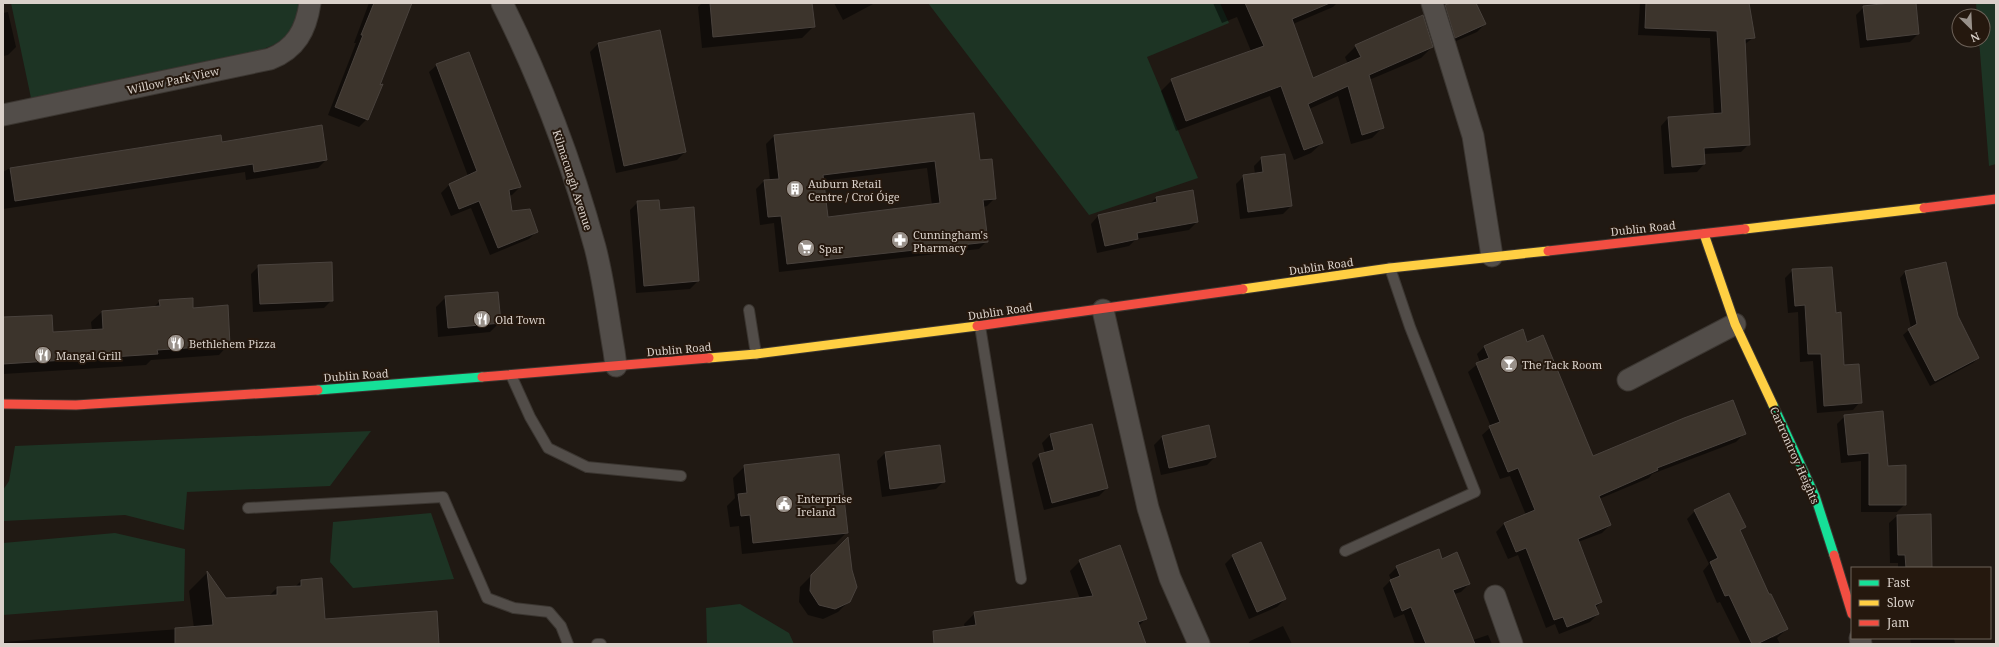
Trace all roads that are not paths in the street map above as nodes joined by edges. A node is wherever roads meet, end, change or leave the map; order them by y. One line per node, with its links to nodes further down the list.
1 (310, 3): 4 (street, Willow Park View)
2 (502, 3): 14 (street, Kilmacuagh Avenue)
3 (1432, 3): 7 (street)
4 (3, 114)
5 (1996, 199): 6 (main road, Dublin Road)
6 (1704, 234): 7 (main road, Dublin Road); 11 (main road, Cartrontroy Heights)
7 (1492, 256): 8 (main road, Dublin Road)
8 (1390, 268): 10 (main road, Dublin Road); 20 (lane)
9 (749, 310): 13 (lane)
10 (1103, 310): 12 (main road, Dublin Road); 27 (street)
11 (1735, 324): 16 (street); 23 (main road, Cartrontroy Heights)
12 (980, 326): 13 (main road, Dublin Road); 21 (lane)
13 (756, 354): 14 (main road, Dublin Road)
14 (616, 366): 15 (main road, Dublin Road)
15 (511, 375): 17 (main road, Dublin Road); 18 (lane)
16 (1628, 380)
17 (3, 404)
18 (682, 476)
19 (248, 508): 24 (lane)
20 (1345, 551)
21 (1021, 579)
22 (1495, 596): 28 (street)
23 (1851, 611)
24 (568, 644)
25 (597, 644): 26 (lane)
26 (601, 644)
27 (1199, 644)
28 (1512, 644)

